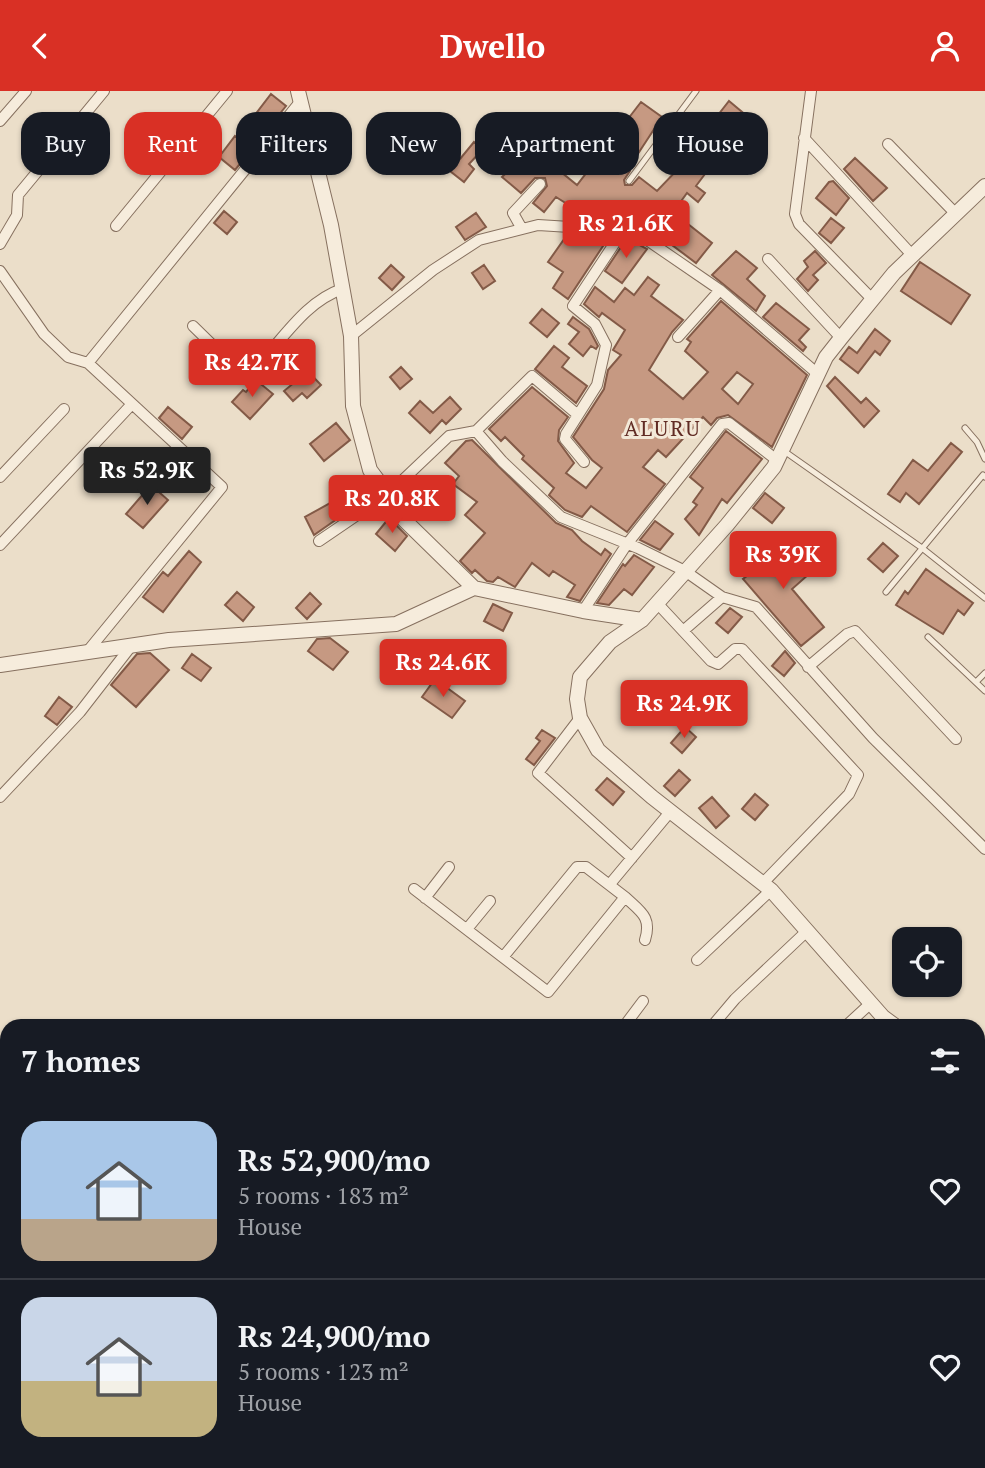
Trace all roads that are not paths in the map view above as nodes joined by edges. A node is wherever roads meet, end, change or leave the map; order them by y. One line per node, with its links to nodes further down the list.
1 (26, 91): 7 (street)
2 (104, 91): 17 (street)
3 (227, 91): 14 (street)
4 (696, 91): 10 (lane)
5 (811, 91): 8 (street)
6 (299, 97): 21 (street); 28 (street)
7 (0, 121)
8 (804, 138): 18 (street); 23 (street)
9 (888, 144): 13 (street)
10 (629, 181)
11 (540, 184): 15 (street)
12 (985, 187): 13 (street)
13 (956, 214): 18 (street)
14 (116, 226)
15 (522, 229): 16 (street); 25 (street)
16 (624, 229): 22 (street); 32 (street)
17 (0, 244)
18 (912, 255): 23 (street)
19 (768, 259): 27 (street)
20 (0, 271): 28 (street)
21 (342, 289): 24 (street); 25 (street)
22 (720, 290): 26 (street); 29 (street)
23 (872, 299): 27 (street)
24 (193, 326)
25 (351, 336): 41 (street)
26 (678, 337)
27 (841, 338): 29 (street)
28 (88, 363): 30 (street)
29 (819, 375): 35 (street)
30 (132, 404): 44 (street); 57 (street)
31 (64, 409): 40 (street)
32 (578, 415): 34 (street); 37 (street)
33 (965, 428): 36 (lane)
34 (476, 431): 41 (street); 43 (street)
35 (781, 456): 43 (street); 45 (lane); 46 (street)
36 (985, 459)
37 (584, 462)
38 (985, 466): 39 (lane)
39 (984, 475): 45 (lane)
40 (0, 477)
41 (388, 494): 42 (street); 47 (street)
42 (319, 541)
43 (627, 544): 46 (street); 52 (street)
44 (0, 545)
45 (922, 548): 48 (lane); 49 (lane)
46 (685, 571): 50 (street); 51 (street)
47 (474, 588): 52 (street); 56 (street)
48 (886, 592)
49 (983, 594)
50 (722, 597): 54 (street); 59 (street)
51 (657, 603): 53 (street); 54 (street)
52 (583, 611): 53 (street)
53 (642, 619): 63 (street)
54 (683, 631): 71 (street)
55 (928, 637): 61 (lane)
56 (132, 645): 57 (street); 65 (street)
57 (87, 652): 58 (street)
58 (1, 667)
59 (808, 667): 64 (street); 67 (street)
60 (984, 675): 61 (lane)
61 (976, 682): 62 (lane)
62 (985, 691)
63 (580, 718): 66 (street); 68 (street)
64 (956, 739)
65 (0, 797)
66 (670, 812): 68 (street); 71 (street)
67 (985, 849)
68 (632, 858): 70 (street)
69 (449, 867): 74 (street)
70 (610, 884): 73 (street); 79 (street)
71 (767, 887): 77 (street); 80 (street)
72 (414, 890): 74 (street)
73 (625, 897): 78 (street); 79 (street)
74 (425, 898): 76 (street)
75 (491, 901): 76 (street)
76 (467, 929): 79 (street)
77 (807, 931): 82 (street); 84 (street)
78 (645, 940)
79 (504, 956)
80 (697, 961)
81 (643, 1001): 83 (street)
82 (871, 1003): 85 (street); 86 (street)
83 (630, 1019)
84 (718, 1019)
85 (854, 1019)
86 (888, 1019)

